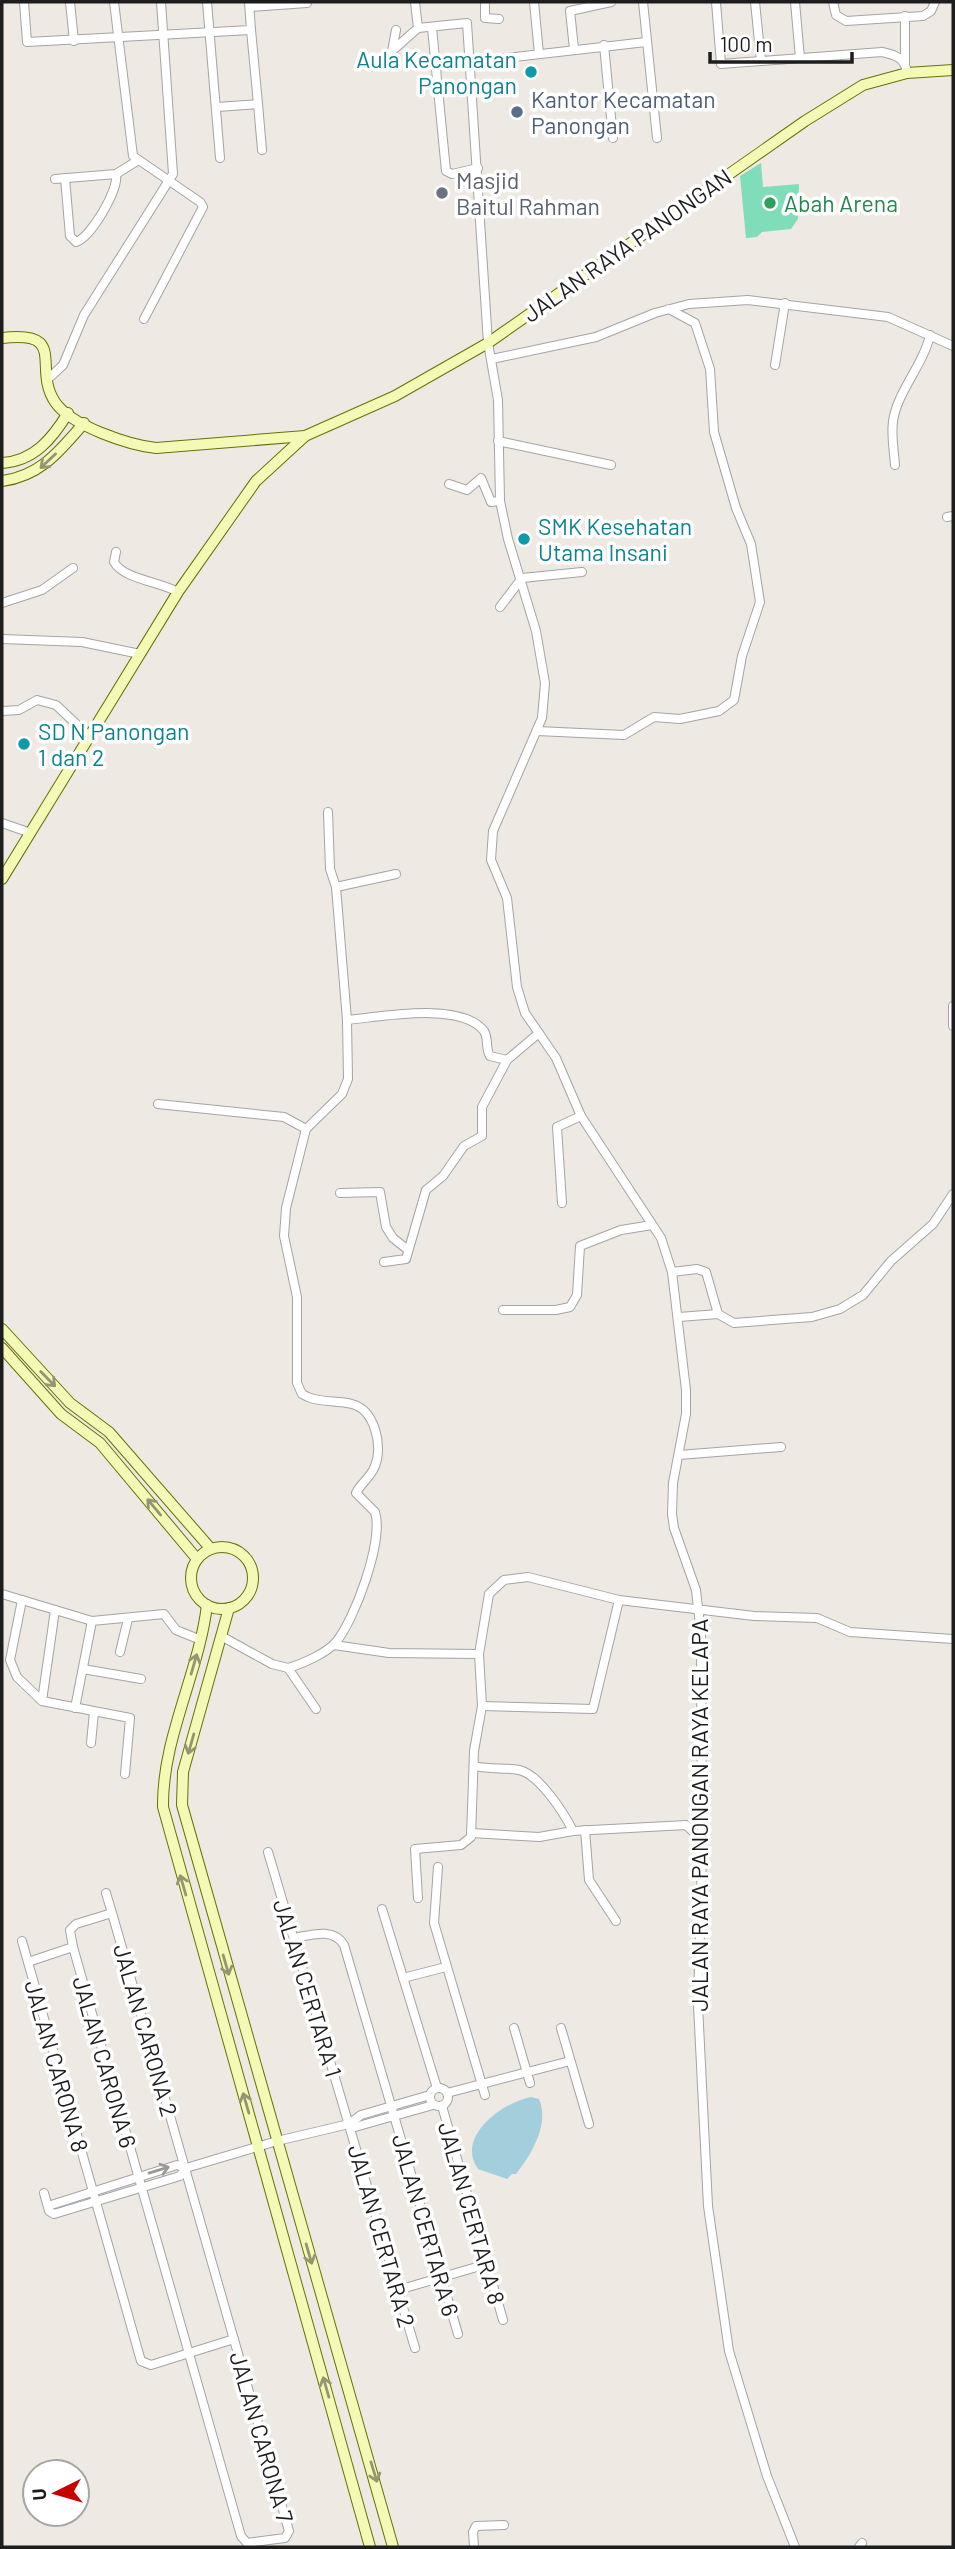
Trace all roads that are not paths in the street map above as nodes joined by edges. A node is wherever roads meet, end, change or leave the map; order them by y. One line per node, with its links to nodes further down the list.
1 (24, 2): 27 (street)
2 (70, 2): 27 (street)
3 (114, 2): 26 (street)
4 (160, 2): 25 (street)
5 (207, 2): 24 (street)
6 (307, 2): 17 (street)
7 (415, 2): 21 (street)
8 (485, 2): 19 (street)
9 (534, 2): 31 (street)
10 (611, 2): 30 (street)
11 (643, 2): 28 (street)
12 (716, 2): 33 (street)
13 (755, 2): 33 (street)
14 (795, 2): 32 (street)
15 (833, 2): 18 (street)
16 (935, 2): 18 (street)
17 (250, 4): 22 (street)
18 (905, 16): 35 (street)
19 (499, 19)
20 (432, 27): 21 (street); 34 (street, JALAN RAYA PANONGAN RAYA KELAPA); 44 (street)
21 (418, 28): 23 (street)
22 (251, 30): 24 (street); 37 (street)
23 (396, 30)
24 (209, 34): 25 (street); 38 (street)
25 (163, 35): 26 (street); 48 (street)
26 (116, 37): 27 (street); 43 (street)
27 (74, 41)
28 (646, 42): 29 (street); 40 (street)
29 (604, 46): 30 (street); 39 (street)
30 (574, 49): 31 (street)
31 (539, 54): 34 (street)
32 (800, 58): 33 (street); 35 (street)
33 (761, 61)
34 (471, 62): 44 (street, JALAN RAYA PANONGAN RAYA KELAPA)
35 (906, 68): 36 (street, JALAN RAYA PANONGAN); 54 (street, JALAN RAYA PANONGAN)
36 (953, 70)
37 (258, 104): 38 (street); 41 (street)
38 (217, 107): 42 (street)
39 (613, 138)
40 (657, 138)
41 (262, 150)
42 (220, 158)
43 (136, 161): 45 (street); 48 (street)
44 (478, 168): 54 (street, JALAN RAYA PANONGAN RAYA KELAPA)
45 (116, 174): 46 (street); 46 (street)
46 (65, 178): 47 (street)
47 (55, 179)
48 (170, 182): 51 (street); 58 (street)
49 (785, 303): 50 (street); 52 (street); 57 (street)
50 (669, 309): 56 (street); 81 (street)
51 (144, 319)
52 (930, 335): 55 (street); 67 (street)
53 (2, 338): 58 (street, JALAN RAYA PANONGAN)
54 (488, 343): 56 (street, JALAN RAYA PANONGAN RAYA KELAPA); 61 (street, JALAN RAYA PANONGAN)
55 (953, 346)
56 (492, 359): 63 (street, JALAN RAYA PANONGAN RAYA KELAPA)
57 (775, 365)
58 (48, 379): 59 (street, JALAN RAYA PANONGAN)
59 (68, 413): 60 (street, JALAN RAYA PANONGAN); 65 (street)
60 (84, 423): 62 (street, JALAN RAYA PANONGAN); 68 (street, one-way to 68)
61 (305, 436): 62 (street, JALAN RAYA PANONGAN); 64 (street, JALAN RAYA PANONGAN)
62 (278, 438): 64 (street)
63 (498, 440): 66 (street); 70 (street, JALAN RAYA PANONGAN RAYA KELAPA)
64 (285, 454): 75 (street, JALAN RAYA PANONGAN)
65 (2, 463)
66 (611, 465)
67 (895, 465)
68 (2, 481)
69 (449, 484): 70 (street)
70 (500, 502): 74 (street, JALAN RAYA PANONGAN RAYA KELAPA)
71 (116, 551): 75 (street)
72 (73, 568): 76 (street)
73 (582, 572): 74 (street)
74 (522, 578): 77 (street); 81 (street, JALAN RAYA PANONGAN RAYA KELAPA)
75 (178, 592): 79 (street, JALAN RAYA PANONGAN)
76 (2, 603)
77 (500, 607)
78 (2, 639): 79 (street)
79 (140, 654): 82 (street, JALAN RAYA PANONGAN)
80 (2, 711): 82 (street)
81 (537, 732): 92 (street, JALAN RAYA PANONGAN RAYA KELAPA)
82 (89, 736): 85 (street, JALAN RAYA PANONGAN)
83 (328, 812): 88 (street)
84 (2, 824): 85 (street)
85 (28, 832): 87 (street, JALAN RAYA PANONGAN)
86 (396, 874): 88 (street)
87 (2, 879)
88 (336, 887): 90 (street)
89 (953, 1006): 91 (street)
90 (346, 1020): 93 (street); 96 (street)
91 (953, 1026)
92 (539, 1033): 93 (street); 95 (street, JALAN RAYA PANONGAN RAYA KELAPA)
93 (506, 1060): 101 (street)
94 (158, 1104): 96 (street)
95 (581, 1116): 99 (street); 100 (street, JALAN RAYA PANONGAN RAYA KELAPA)
96 (306, 1129): 127 (street)
97 (340, 1193): 101 (street)
98 (953, 1194): 105 (street)
99 (562, 1203)
100 (652, 1225): 103 (street, JALAN RAYA PANONGAN RAYA KELAPA); 104 (street)
101 (408, 1250): 102 (street)
102 (384, 1262)
103 (672, 1272): 105 (street); 106 (street, JALAN RAYA PANONGAN RAYA KELAPA)
104 (503, 1310)
105 (718, 1314): 106 (street)
106 (679, 1317): 112 (street, JALAN RAYA PANONGAN RAYA KELAPA)
107 (2, 1329): 109 (street, one-way to 109)
108 (2, 1348): 110 (street)
109 (109, 1432): 110 (street); 113 (street)
110 (100, 1443): 114 (street, one-way to 110)
111 (781, 1447): 112 (street)
112 (679, 1455): 120 (street, JALAN RAYA PANONGAN RAYA KELAPA)
113 (211, 1549): 114 (street); 119 (street)
114 (197, 1559): 118 (street)
115 (2, 1594): 116 (street)
116 (22, 1600): 121 (street); 133 (street)
117 (619, 1600): 120 (street); 129 (street); 134 (street)
118 (207, 1605): 119 (street); 126 (street)
119 (229, 1608): 124 (street)
120 (700, 1608): 125 (street); 144 (street, JALAN RAYA PANONGAN RAYA KELAPA)
121 (55, 1610): 123 (street); 133 (street)
122 (128, 1619): 123 (street); 126 (street); 128 (street)
123 (92, 1621): 131 (street)
124 (221, 1636): 130 (street); 173 (street, one-way to 173)
125 (953, 1639)
126 (201, 1640): 174 (street, one-way to 126)
127 (334, 1645): 129 (street); 130 (street)
128 (120, 1652)
129 (479, 1654): 134 (street)
130 (288, 1668): 136 (street)
131 (83, 1669): 132 (street); 135 (street)
132 (141, 1679)
133 (42, 1701): 135 (street)
134 (482, 1706): 139 (street)
135 (75, 1708): 137 (street)
136 (316, 1709)
137 (94, 1712): 138 (street); 140 (street)
138 (91, 1743)
139 (475, 1766): 141 (street); 143 (street)
140 (125, 1774)
141 (573, 1830): 142 (street); 143 (street)
142 (585, 1830): 144 (street); 151 (street)
143 (471, 1833): 148 (street)
144 (701, 1839): 195 (street, JALAN RAYA PANONGAN RAYA KELAPA)
145 (268, 1852): 152 (street, JALAN CERTARA 1)
146 (439, 1867): 156 (street)
147 (106, 1893): 150 (street, JALAN CARONA 2)
148 (418, 1898)
149 (382, 1909): 157 (street)
150 (112, 1913): 154 (street); 175 (street, JALAN CARONA 2)
151 (616, 1921)
152 (294, 1938): 168 (street, JALAN CERTARA 6); 171 (street, JALAN CERTARA 1)
153 (22, 1941): 155 (street, JALAN CARONA 8)
154 (73, 1947): 155 (street); 176 (street, JALAN CARONA 6)
155 (28, 1962): 178 (street, JALAN CARONA 8)
156 (446, 1966): 157 (street); 162 (street)
157 (403, 1978): 164 (street)
158 (514, 2028): 161 (street)
159 (561, 2028): 160 (street)
160 (570, 2061): 161 (street); 172 (street)
161 (527, 2072): 162 (street); 163 (street)
162 (482, 2084): 165 (street); 167 (street)
163 (530, 2084)
164 (437, 2088): 165 (street); 166 (street)
165 (447, 2093): 169 (street)
166 (430, 2095): 168 (street); 169 (street, JALAN CERTARA 8)
167 (485, 2095)
168 (392, 2106): 170 (street, JALAN CERTARA 6); 171 (street)
169 (438, 2106): 170 (street); 182 (street, JALAN CERTARA 8)
170 (394, 2116): 171 (street); 183 (street, JALAN CERTARA 6)
171 (349, 2124): 173 (street); 184 (street, JALAN CERTARA 2)
172 (589, 2124)
173 (277, 2141): 174 (street); 193 (street, one-way to 193)
174 (259, 2147): 175 (street); 192 (street, one-way to 174)
175 (186, 2168): 176 (street, one-way to 175); 177 (street); 187 (street, JALAN CARONA 2)
176 (138, 2177): 177 (street, JALAN CARONA 6); 178 (street)
177 (142, 2188): 180 (street); 189 (street, JALAN CARONA 6)
178 (93, 2192): 180 (street, JALAN CARONA 8); 181 (street)
179 (44, 2193): 181 (street)
180 (96, 2202): 181 (street); 189 (street, JALAN CARONA 8)
181 (48, 2206)
182 (487, 2264): 183 (street); 185 (street, JALAN CERTARA 8)
183 (441, 2278): 184 (street); 186 (street, JALAN CERTARA 6)
184 (398, 2290): 188 (street, JALAN CERTARA 2)
185 (503, 2320)
186 (458, 2334)
187 (234, 2339): 189 (street); 191 (street, JALAN CARONA 7)
188 (415, 2348)
189 (188, 2354): 191 (street, JALAN CARONA 6)
190 (504, 2525): 194 (street)
191 (243, 2539)
192 (370, 2547)
193 (393, 2547)
194 (474, 2547)
195 (795, 2547)

